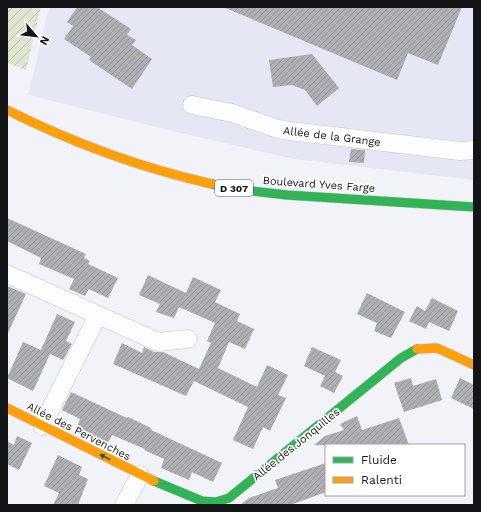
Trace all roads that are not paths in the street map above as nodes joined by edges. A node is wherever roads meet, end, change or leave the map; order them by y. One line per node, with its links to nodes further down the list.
1 (192, 105): 3 (street, Allée de la Grange)
2 (7, 110): 4 (street, Boulevard Yves Farge / D 307)
3 (474, 150)
4 (474, 206)
5 (7, 274): 6 (street)
6 (98, 315): 7 (street); 10 (street)
7 (188, 339)
8 (474, 365): 11 (street, Allée des Jonquilles)
9 (7, 408): 10 (street, Allée des Pervenches)
10 (42, 426): 11 (street, Allée des Pervenches, one-way to 10)
11 (140, 475): 12 (street)
12 (124, 505)

